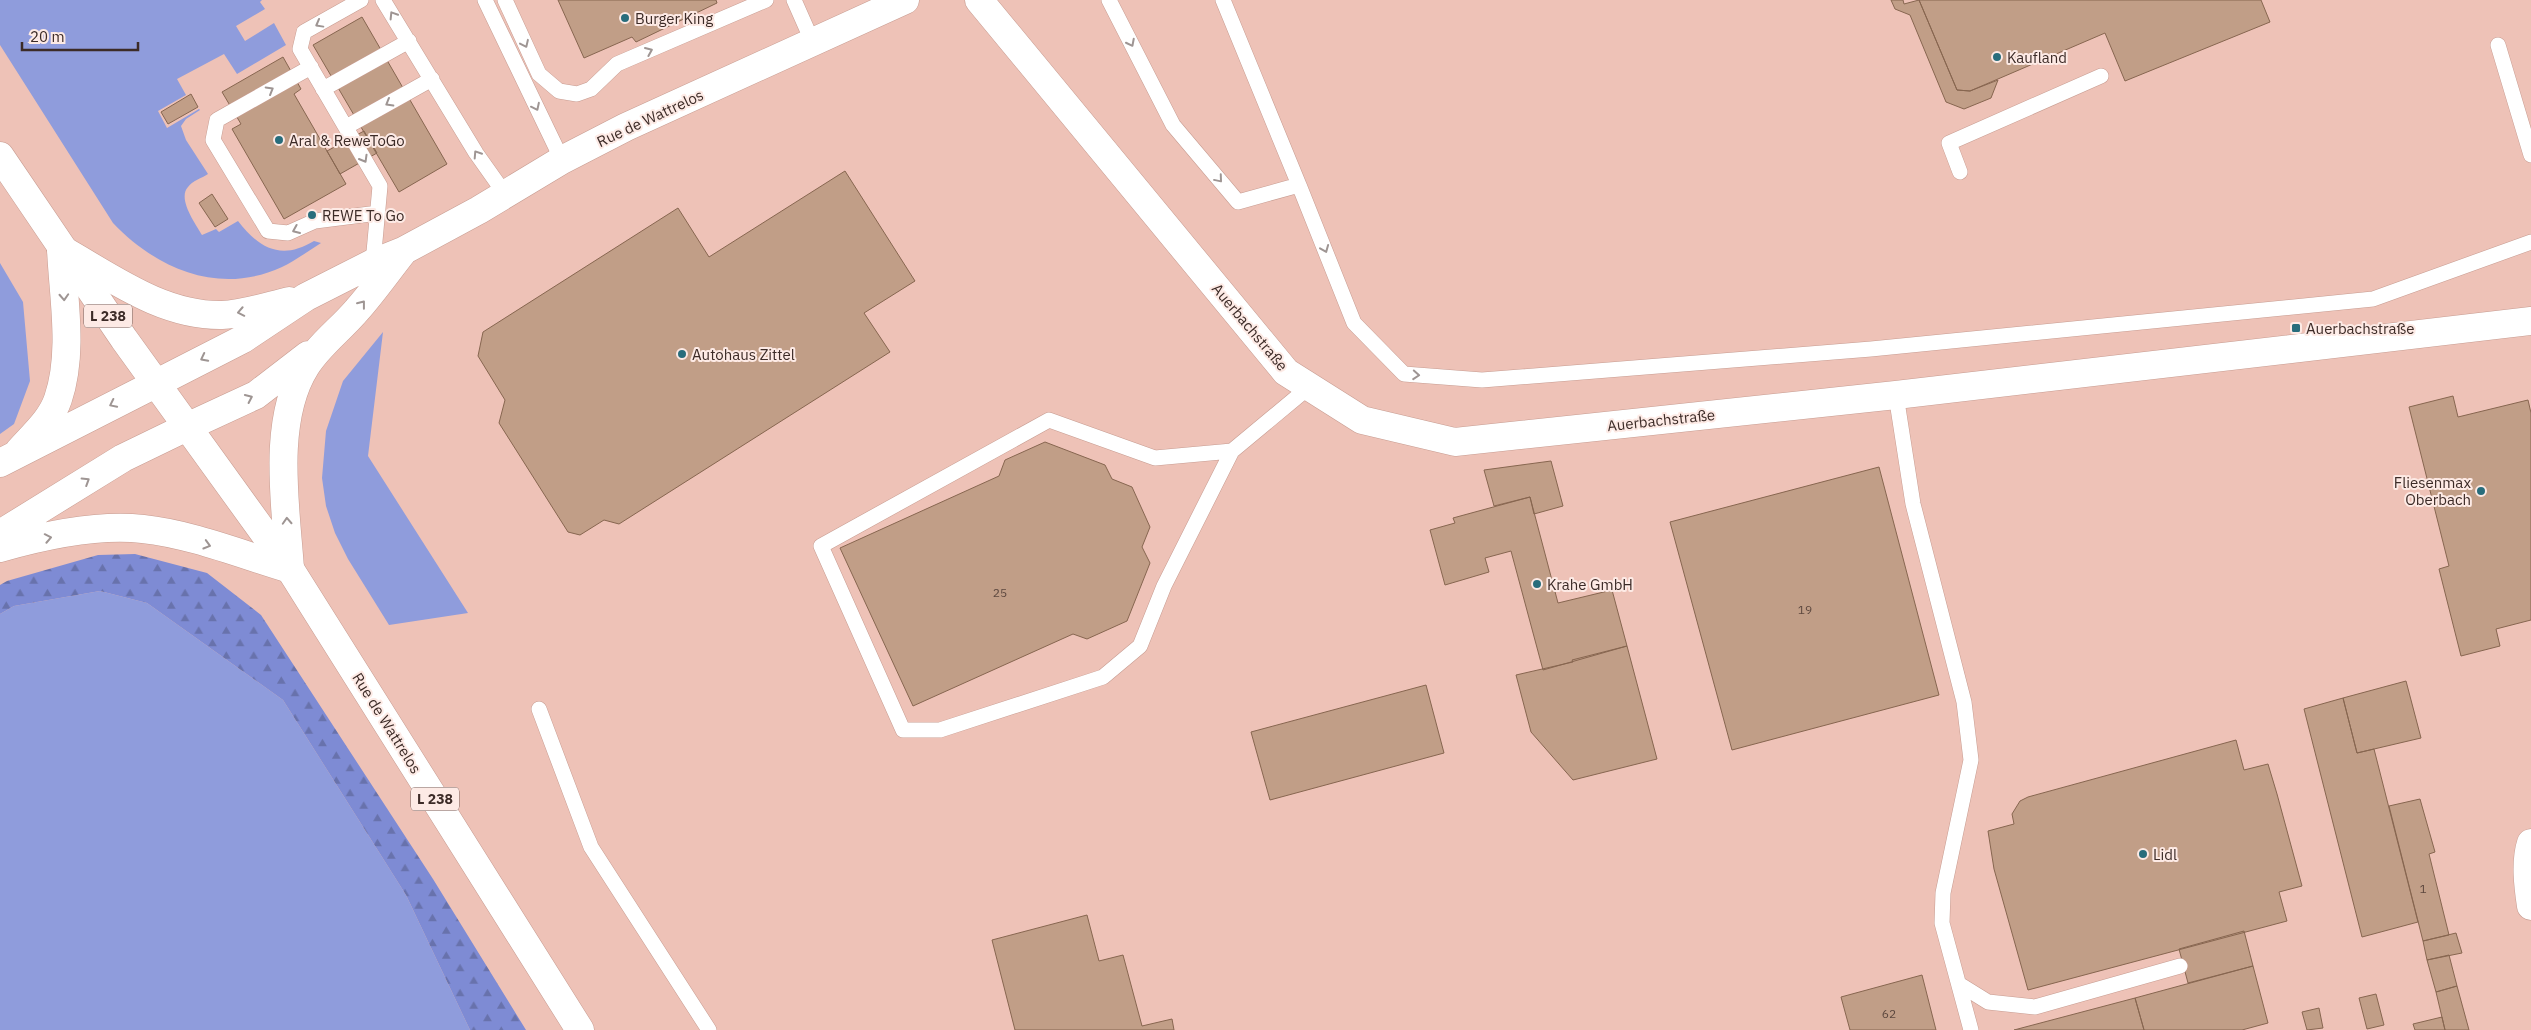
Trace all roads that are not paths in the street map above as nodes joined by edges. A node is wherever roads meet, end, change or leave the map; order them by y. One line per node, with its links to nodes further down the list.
1 (361, 0): 14 (lane, one-way to 14)
2 (384, 0): 11 (lane, one-way to 2)
3 (485, 0): 21 (lane, one-way to 21)
4 (504, 0): 5 (lane, one-way to 5)
5 (766, 0)
6 (794, 0): 12 (lane)
7 (905, 0): 12 (main road, Rue de Wattrelos)
8 (979, 0): 34 (main road, Auerbachstraße)
9 (1108, 0): 23 (lane, one-way to 23)
10 (1223, 0): 23 (lane)
11 (409, 41): 16 (lane); 17 (lane)
12 (813, 43): 21 (main road, Rue de Wattrelos)
13 (2498, 45): 19 (lane)
14 (311, 67): 17 (lane); 25 (lane, one-way to 14)
15 (2101, 76): 22 (lane)
16 (432, 78): 18 (lane, one-way to 18); 24 (lane, one-way to 16)
17 (323, 89): 18 (lane)
18 (346, 128): 25 (lane, one-way to 25)
19 (2531, 155)
20 (0, 156): 27 (main road, Rue de Wattrelos / L 238)
21 (562, 160): 24 (main road, Rue de Wattrelos)
22 (1960, 172)
23 (1299, 185): 26 (lane, one-way to 26)
24 (505, 194): 28 (main road, Rue de Wattrelos)
25 (378, 213): 29 (lane)
26 (2531, 242)
27 (61, 248): 30 (main road, Rue de Wattrelos, one-way to 27); 33 (main road, Rue de Wattrelos / L 238); 38 (main road, one-way to 38)
28 (403, 251): 29 (main road, Rue de Wattrelos); 32 (main road, Rue de Wattrelos, one-way to 28)
29 (373, 263): 30 (main road, Rue de Wattrelos)
30 (306, 297): 33 (main road, Rue de Wattrelos, one-way to 33)
31 (2531, 321): 35 (main road, Auerbachstraße)
32 (329, 339): 36 (main road, Rue de Wattrelos, one-way to 32); 41 (main road, Rue de Wattrelos, one-way to 32)
33 (157, 383): 36 (main road, Rue de Wattrelos / L 238); 38 (main road, one-way to 38)
34 (1309, 387): 35 (main road, Auerbachstraße); 37 (lane)
35 (1896, 395): 46 (lane)
36 (188, 426): 39 (main road, one-way to 36); 41 (main road, Rue de Wattrelos / L 238)
37 (1232, 451): 37 (lane)
38 (9, 457)
39 (0, 534)
40 (0, 548): 41 (main road, one-way to 41)
41 (290, 569): 47 (main road, Rue de Wattrelos / L 238)
42 (539, 709): 48 (lane)
43 (2531, 843): 44 (main road)
44 (2531, 906)
45 (2180, 966): 46 (lane)
46 (1958, 984): 49 (lane)
47 (580, 1030)
48 (709, 1030)
49 (1971, 1030)

